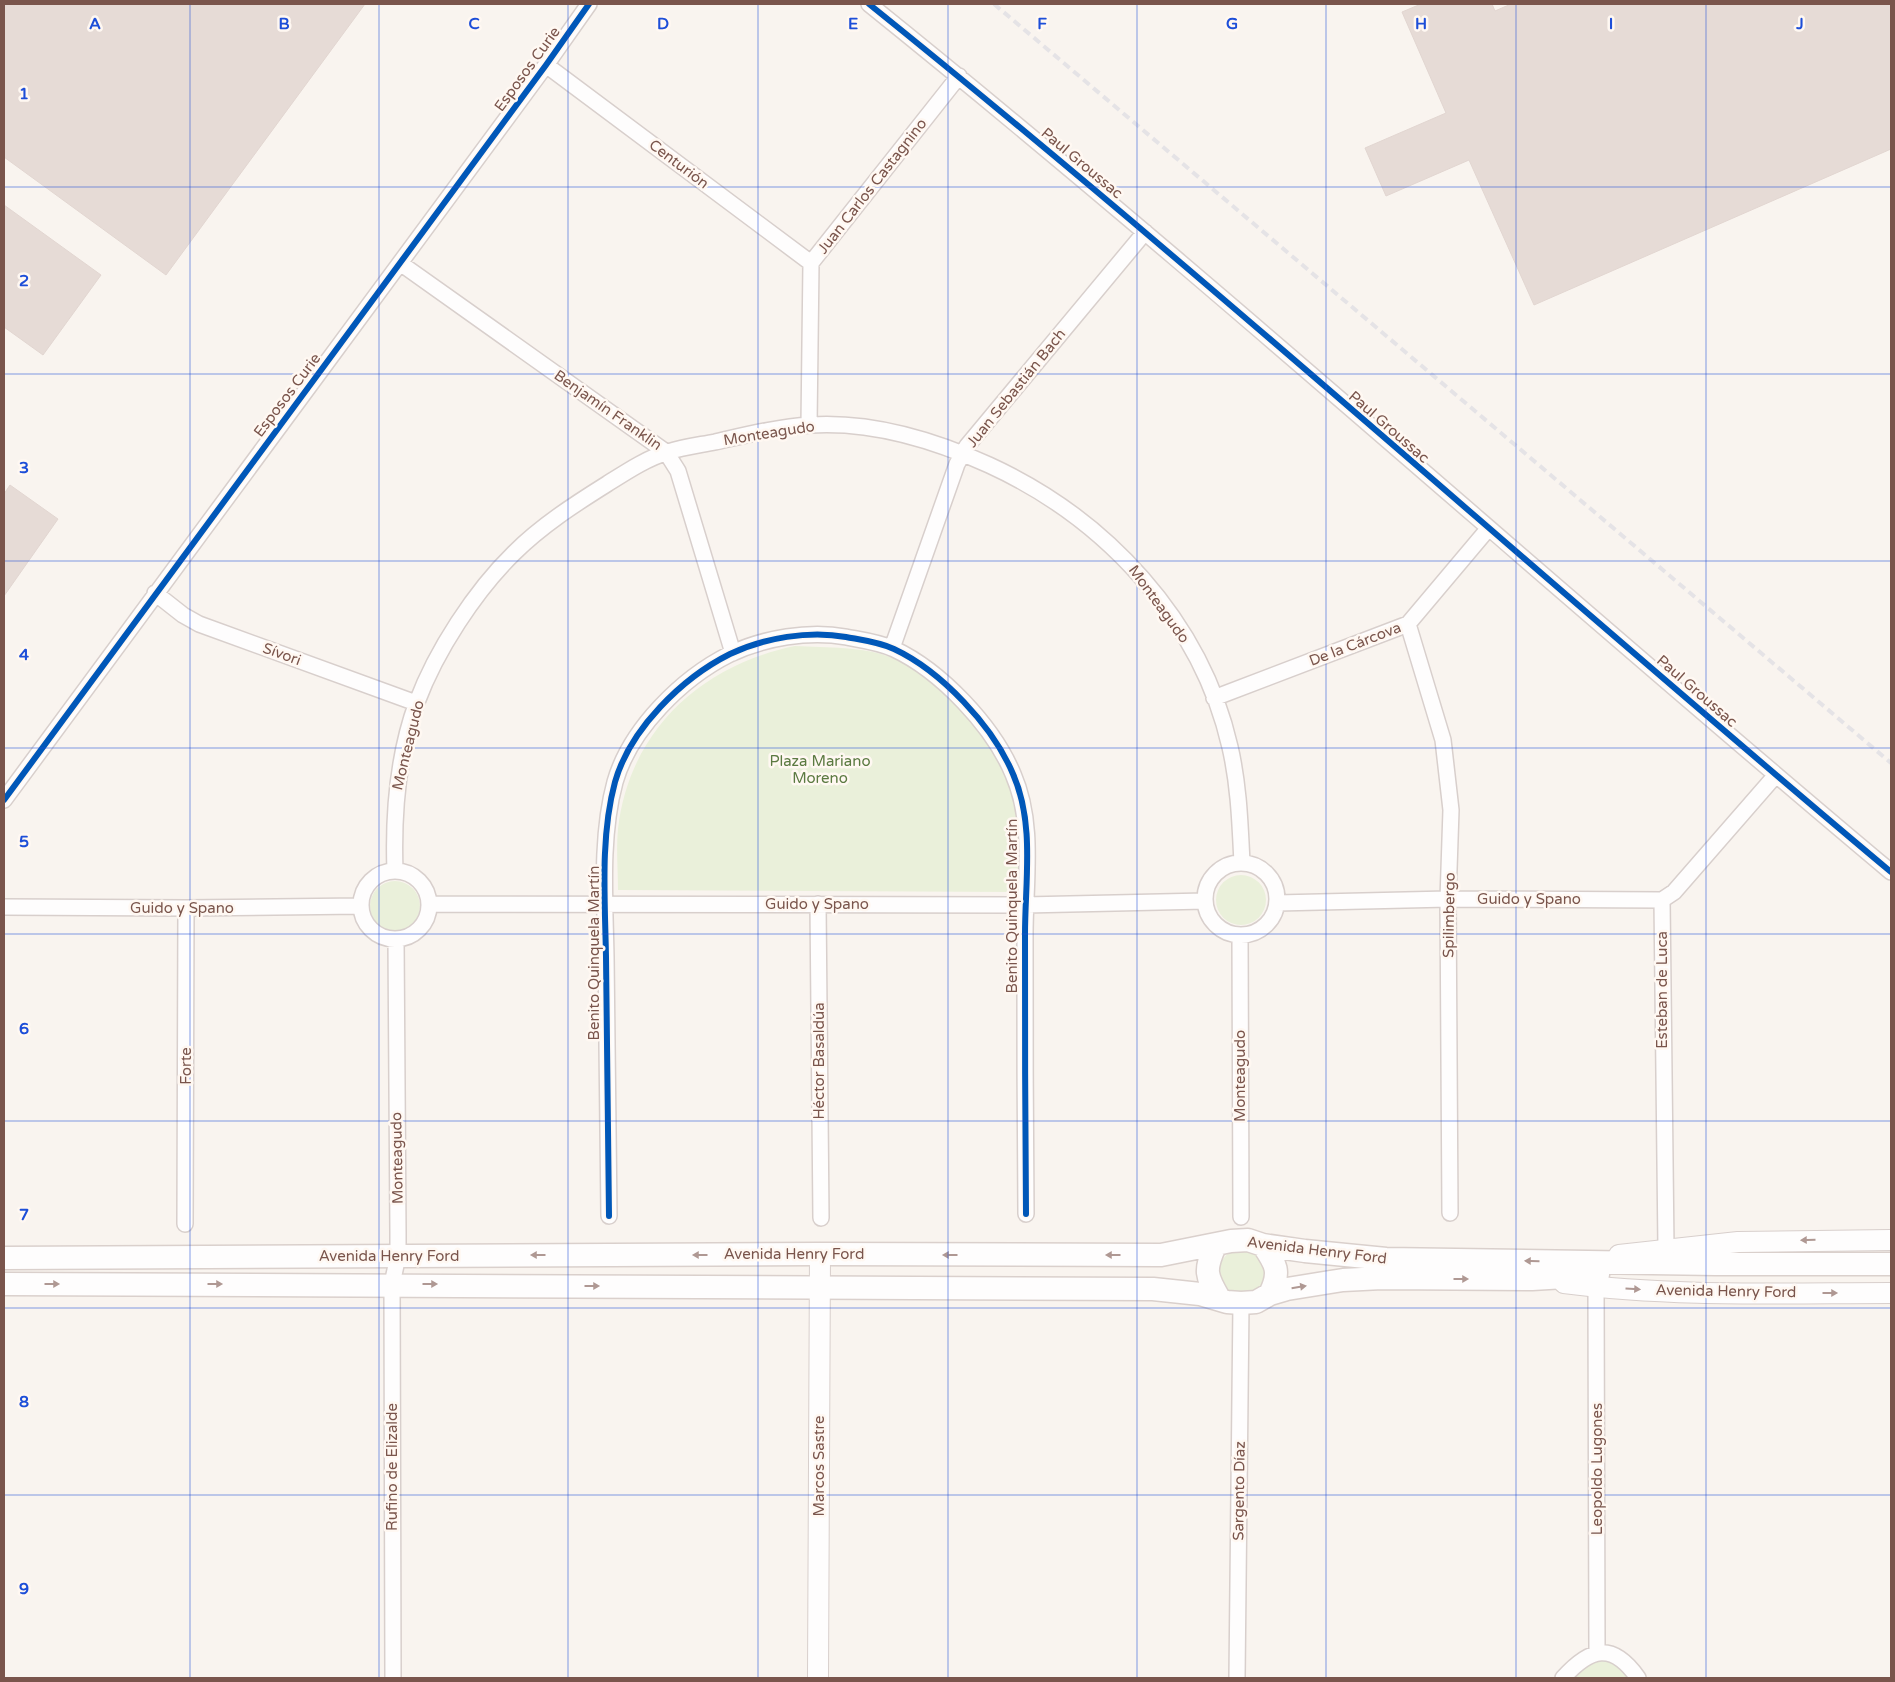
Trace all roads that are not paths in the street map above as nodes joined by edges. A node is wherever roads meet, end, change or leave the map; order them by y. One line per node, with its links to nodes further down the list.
1 (589, 4): 3 (street, Esposos Curie)
2 (869, 4): 4 (street, Paul Groussac)
3 (546, 66): 6 (street, Esposos Curie); 7 (street, Centurión)
4 (958, 76): 5 (street, Paul Groussac); 7 (street, Juan Carlos Castagnino)
5 (1145, 232): 10 (street, Juan Sebastián Bach); 11 (street, Paul Groussac)
6 (400, 263): 9 (street, Benjamín Franklin); 12 (street, Esposos Curie)
7 (811, 263): 8 (street, Juan Carlos Castagnino)
8 (809, 425): 9 (street, Monteagudo); 10 (street, Monteagudo)
9 (666, 452): 15 (street, Benjamín Franklin); 17 (street, Monteagudo)
10 (963, 453): 14 (street, Juan Sebastián Bach); 16 (street, Monteagudo)
11 (1488, 529): 13 (street, De la Cárcova); 18 (street, Paul Groussac)
12 (155, 593): 17 (street, Sívori); 19 (street, Esposos Curie)
13 (1408, 624): 16 (street, De la Cárcova); 23 (street, Spilimbergo)
14 (892, 648): 15 (street, Benito Quinquela Martín); 30 (street, Benito Quinquela Martín)
15 (733, 653): 28 (street, Benito Quinquela Martín)
16 (1214, 698): 20 (street, Monteagudo)
17 (416, 703): 21 (street, Monteagudo)
18 (1776, 776): 22 (street, Paul Groussac); 24 (street)
19 (4, 800)
20 (1242, 863): 25 (street); 26 (street)
21 (395, 871): 27 (street); 31 (street)
22 (1891, 872)
23 (1448, 899): 24 (street, Guido y Spano); 26 (street, Guido y Spano); 36 (street, Spilimbergo)
24 (1662, 900): 45 (street, Esteban de Luca)
25 (1205, 901): 30 (street, Guido y Spano); 34 (street)
26 (1277, 903): 34 (street)
27 (430, 904): 28 (street, Guido y Spano); 35 (street)
28 (605, 904): 29 (street, Guido y Spano); 38 (street, Benito Quinquela Martín)
29 (818, 904): 30 (street, Guido y Spano); 40 (street, Héctor Basaldúa)
30 (1025, 905): 37 (street, Benito Quinquela Martín)
31 (361, 906): 33 (street, Guido y Spano); 35 (street)
32 (4, 907): 33 (street, Guido y Spano)
33 (186, 908): 41 (street, Forte)
34 (1240, 935): 39 (street, Monteagudo)
35 (396, 939): 47 (street, Monteagudo)
36 (1450, 1212)
37 (1026, 1214)
38 (609, 1216)
39 (1241, 1216)
40 (821, 1218)
41 (185, 1224)
42 (1891, 1240): 45 (street, Avenida Henry Ford, one-way to 45)
43 (1263, 1245): 44 (main road, Avenida Henry Ford); 49 (main road, Avenida Henry Ford, one-way to 43); 58 (main road)
44 (1215, 1246): 46 (main road, Avenida Henry Ford, one-way to 46); 59 (main road)
45 (1666, 1248): 49 (street, Avenida Henry Ford)
46 (820, 1254): 47 (main road, Avenida Henry Ford, one-way to 47); 56 (street, Marcos Sastre)
47 (398, 1256): 48 (main road, Avenida Henry Ford); 54 (street, Rufino de Elizalde)
48 (4, 1258)
49 (1581, 1261): 50 (main road, Avenida Henry Ford)
50 (1716, 1264): 51 (main road, Avenida Henry Ford); 52 (main road, Avenida Henry Ford)
51 (1891, 1264)
52 (1532, 1279): 55 (street, Avenida Henry Ford); 58 (main road, Avenida Henry Ford, one-way to 52)
53 (4, 1284): 54 (main road, Avenida Henry Ford, one-way to 54)
54 (392, 1284): 56 (main road, Avenida Henry Ford, one-way to 56); 61 (street, Rufino de Elizalde)
55 (1596, 1287): 57 (street, Avenida Henry Ford, one-way to 57); 60 (street, Leopoldo Lugones)
56 (820, 1288): 59 (main road, Avenida Henry Ford); 62 (street, Marcos Sastre)
57 (1891, 1292)
58 (1270, 1294): 59 (main road, Avenida Henry Ford)
59 (1230, 1301): 63 (street, Sargento Díaz)
60 (1597, 1652): 64 (street); 65 (street)
61 (393, 1678)
62 (818, 1678)
63 (1237, 1678)
64 (1563, 1678)
65 (1638, 1678)

